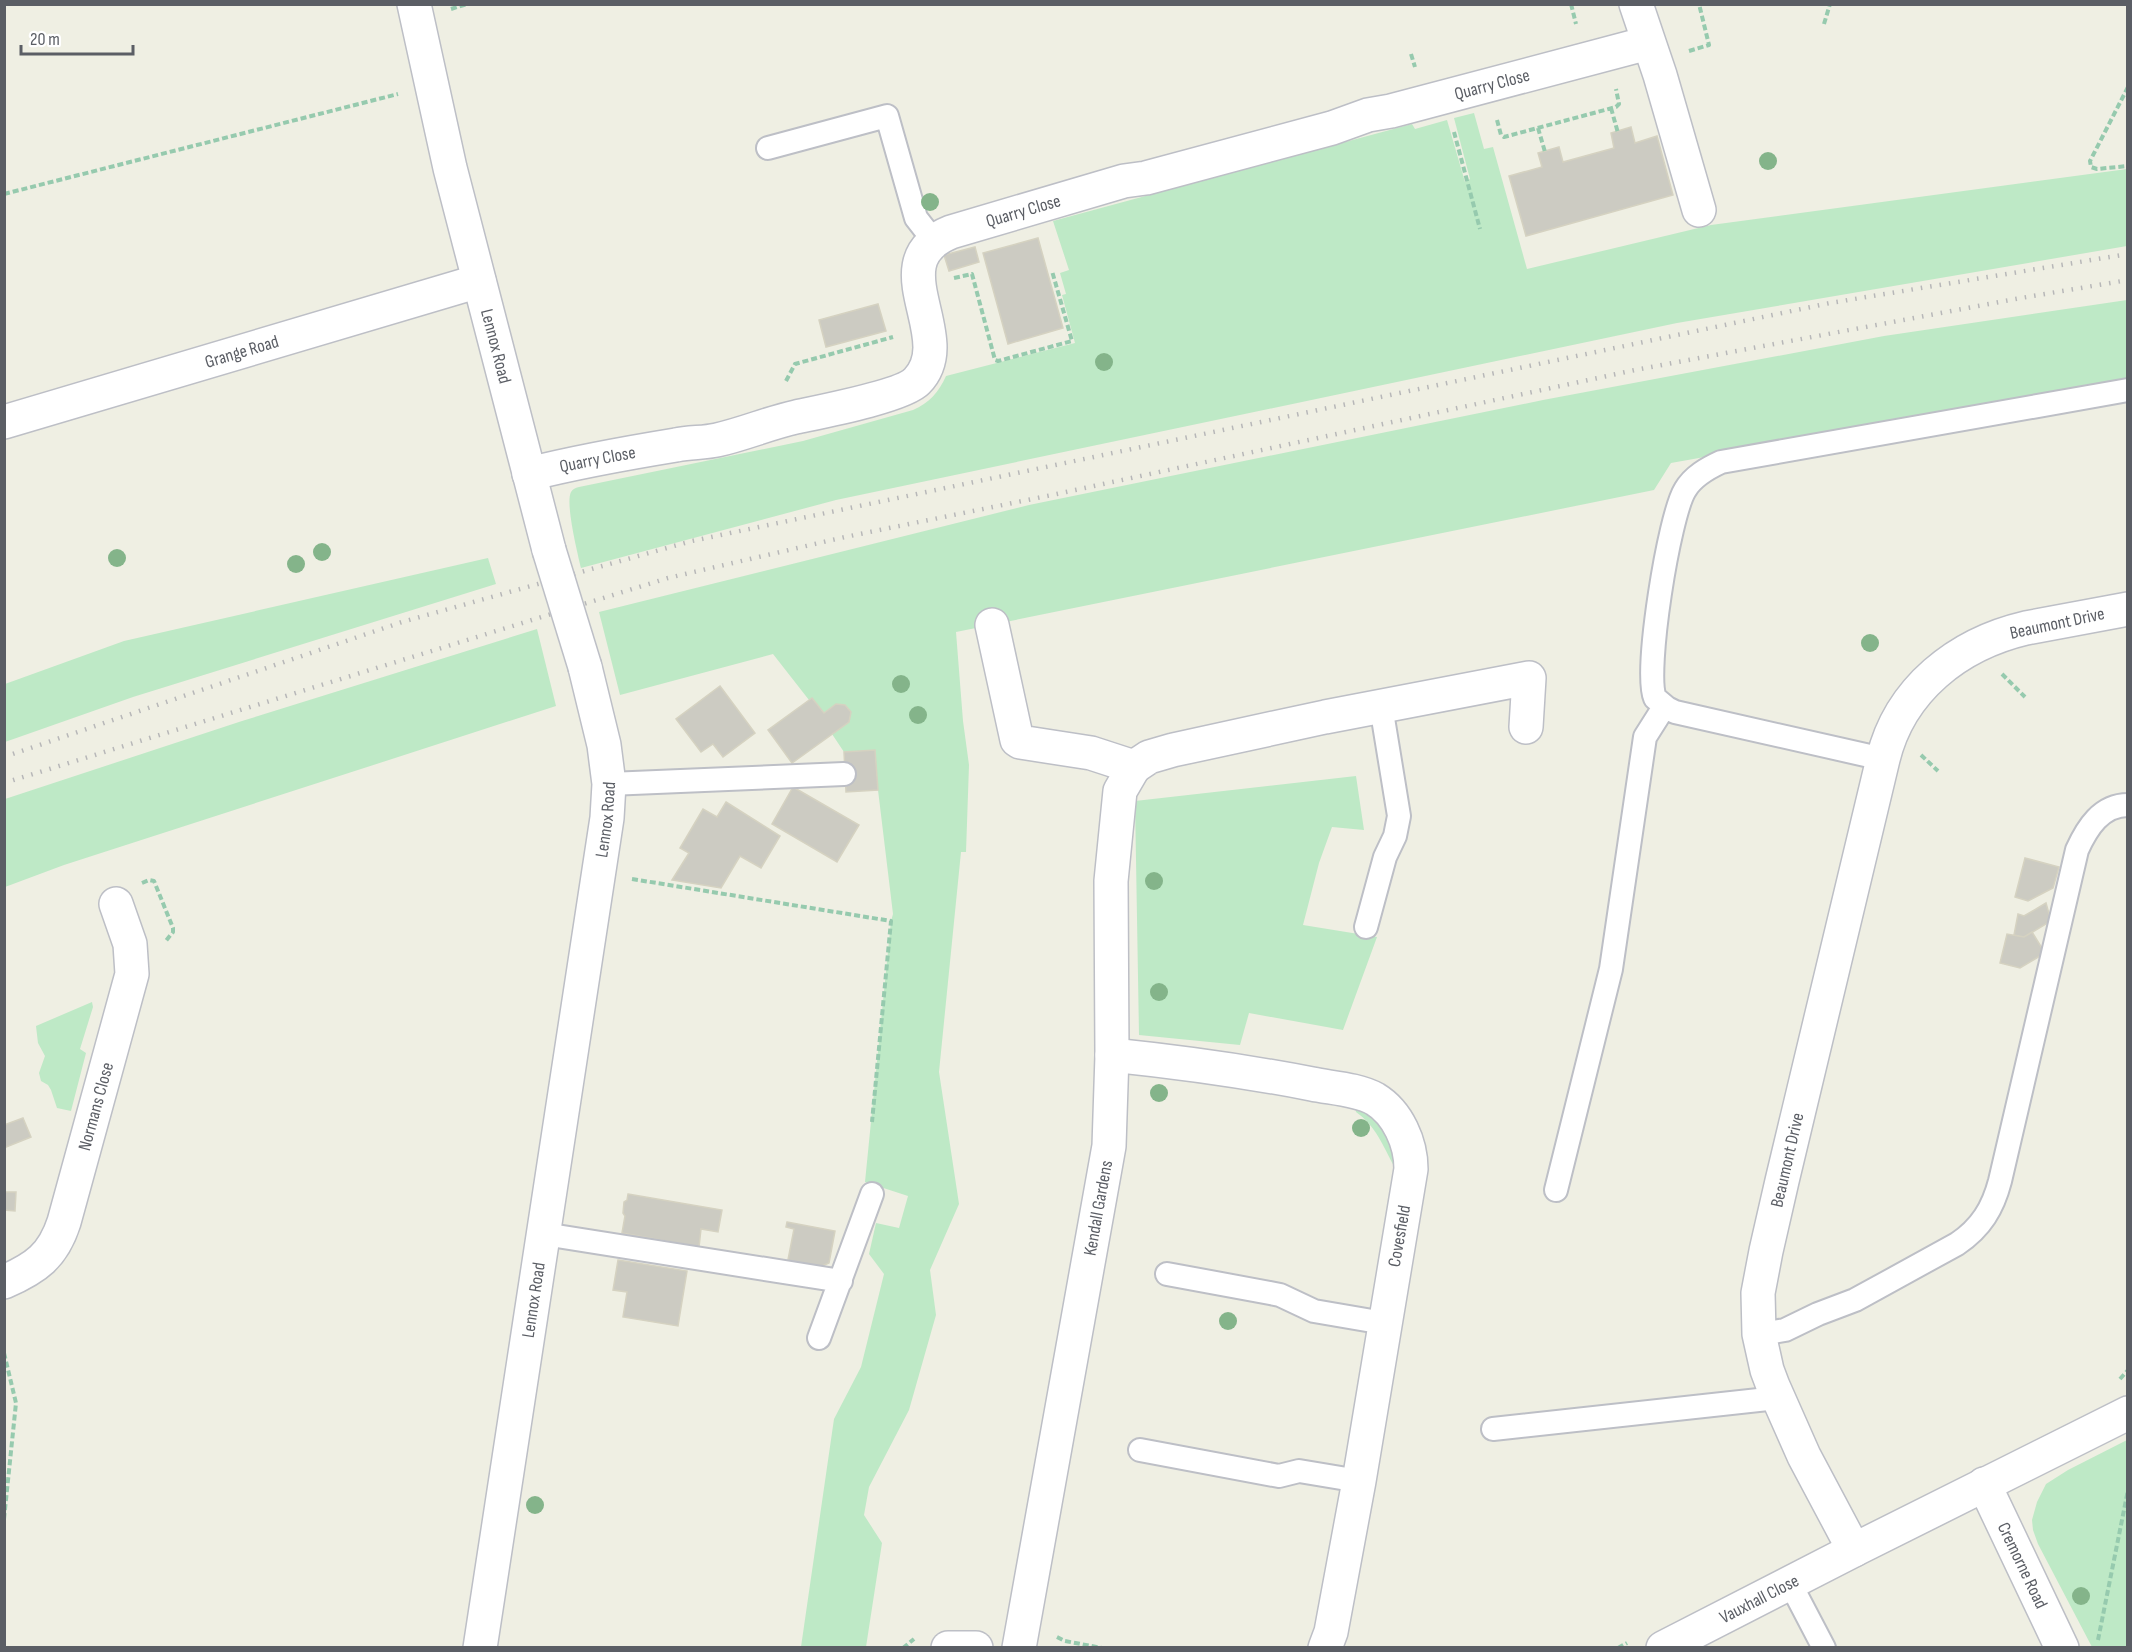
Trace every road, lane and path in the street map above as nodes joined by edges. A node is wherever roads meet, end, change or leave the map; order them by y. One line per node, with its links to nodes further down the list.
1 (414, 4): 9 (street, Lennox Road)
2 (1636, 4): 6 (street)
3 (1699, 4): 7 (path)
4 (1830, 4): 5 (path)
5 (1824, 24)
6 (1648, 43): 20 (street); 22 (street, Quarry Close)
7 (1686, 52)
8 (1614, 82): 11 (path)
9 (431, 86): 19 (path); 25 (street, Lennox Road)
10 (2127, 87): 18 (path)
11 (1611, 108): 14 (path); 15 (path)
12 (1496, 114): 14 (path)
13 (1452, 126): 21 (path)
14 (1538, 128): 17 (path)
15 (1618, 133)
16 (768, 148): 22 (lane)
17 (1545, 152)
18 (2127, 166)
19 (4, 194)
20 (1699, 210)
21 (1480, 230)
22 (934, 241): 28 (street, Quarry Close)
23 (1052, 271): 24 (path)
24 (947, 280)
25 (479, 281): 27 (street, Grange Road); 28 (street, Lennox Road)
26 (2127, 390): 34 (lane)
27 (4, 422)
28 (529, 474): 39 (street, Lennox Road, bridge)
29 (2127, 609): 36 (street, Beaumont Drive)
30 (992, 626): 37 (street)
31 (1995, 667): 32 (path)
32 (2025, 697)
33 (1381, 706): 35 (street); 37 (street); 43 (lane)
34 (1664, 706): 36 (lane); 46 (lane)
35 (1527, 727)
36 (1883, 759): 53 (street, Beaumont Drive)
37 (1134, 767): 44 (street, Kendall Gardens)
38 (844, 774): 39 (lane)
39 (609, 784): 41 (street, Lennox Road)
40 (2127, 805): 53 (lane)
41 (598, 873): 45 (path); 48 (street, Lennox Road)
42 (116, 904): 51 (street, Normans Close)
43 (1366, 927)
44 (1112, 1055): 52 (street, Covesfield); 71 (street, Kendall Gardens)
45 (872, 1122)
46 (1556, 1190)
47 (872, 1194): 50 (lane)
48 (544, 1234): 50 (lane); 68 (street, Lennox Road)
49 (1167, 1274): 52 (lane)
50 (841, 1281): 54 (lane)
51 (4, 1282)
52 (1384, 1323): 61 (street, Covesfield)
53 (1759, 1334): 57 (street, Beaumont Drive)
54 (819, 1338)
55 (4, 1353): 64 (path)
56 (2127, 1370): 58 (path)
57 (1777, 1398): 59 (lane); 65 (street, Beaumont Drive)
58 (2120, 1400): 62 (street)
59 (1494, 1429)
60 (1140, 1450): 61 (lane)
61 (1359, 1481): 72 (street, Covesfield)
62 (1984, 1484): 65 (street); 75 (street, Cremorne Road)
63 (2127, 1490): 67 (path)
64 (4, 1519)
65 (1854, 1550): 66 (street, Vauxhall Close)
66 (1790, 1583): 73 (street, Vauxhall Close); 74 (lane)
67 (2096, 1645)
68 (480, 1647)
69 (948, 1647): 70 (street)
70 (976, 1647)
71 (1019, 1647)
72 (1325, 1647)
73 (1663, 1647)
74 (1824, 1647)
75 (2062, 1647)

